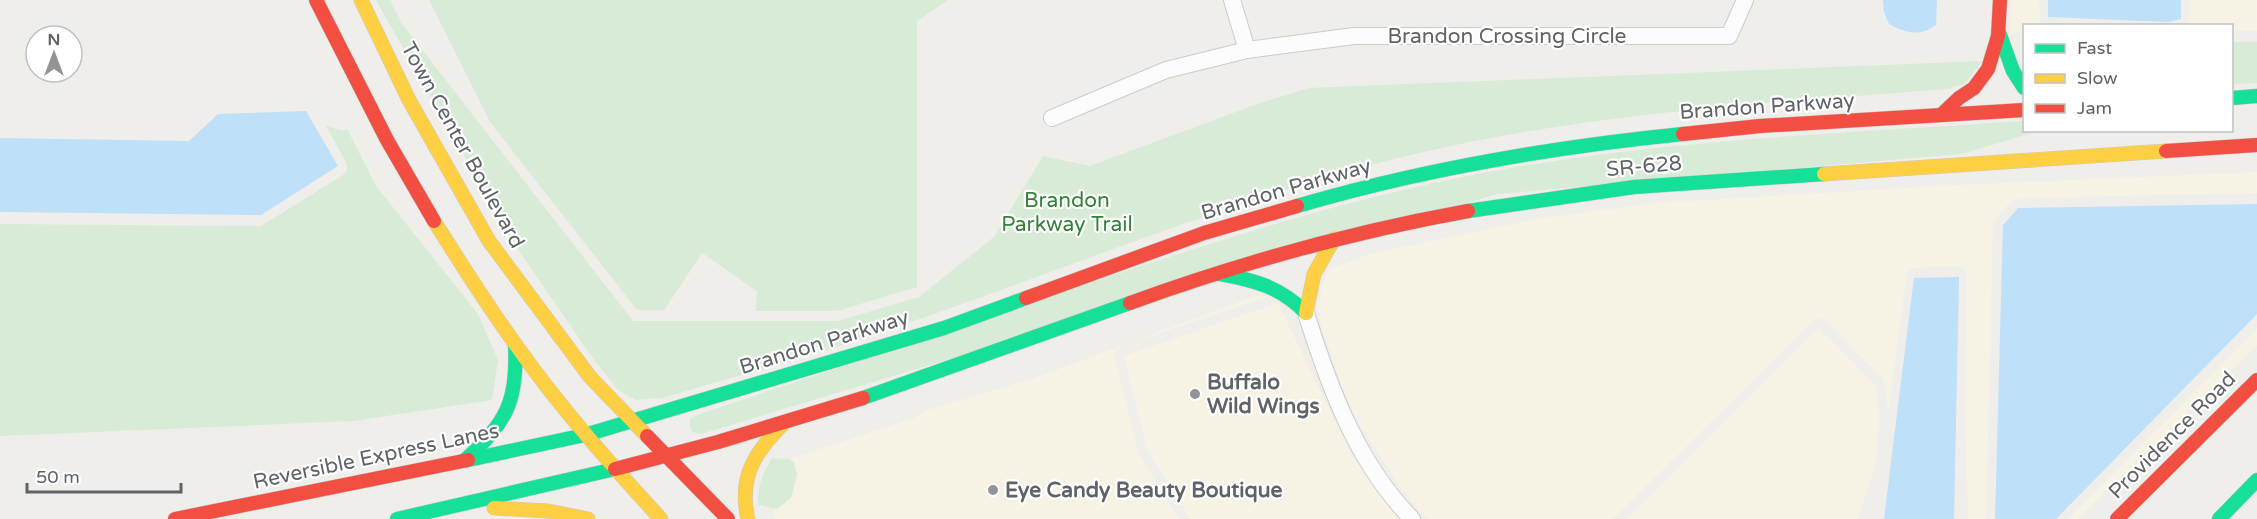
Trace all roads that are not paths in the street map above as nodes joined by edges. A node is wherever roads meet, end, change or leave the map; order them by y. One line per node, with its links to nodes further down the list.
1 (316, 0): 18 (main road)
2 (361, 0): 20 (main road, Town Center Boulevard)
3 (1232, 0): 7 (street)
4 (1745, 0): 7 (street, Brandon Crossing Circle)
5 (2000, 0): 6 (main road)
6 (2000, 35): 8 (main road); 12 (main road)
7 (1247, 50): 13 (street, Brandon Crossing Circle)
8 (2023, 85)
9 (2257, 96): 10 (main road)
10 (2233, 98)
11 (2023, 110): 12 (main road, Brandon Parkway)
12 (1942, 114): 20 (main road, Brandon Parkway)
13 (1052, 118)
14 (2257, 146): 15 (main road, SR-628)
15 (1334, 239): 16 (main road, SR-628); 17 (main road)
16 (1216, 273): 17 (main road); 21 (main road)
17 (1306, 313): 34 (street)
18 (515, 344): 22 (main road); 24 (main road)
19 (2257, 380): 35 (main road, Providence Road)
20 (633, 422): 22 (main road, Brandon Parkway); 23 (main road, Town Center Boulevard)
21 (785, 423): 23 (main road); 33 (main road)
22 (585, 435): 24 (main road, Reversible Express Lanes); 25 (main road)
23 (666, 456): 25 (main road); 32 (main road, Town Center Boulevard)
24 (465, 460): 28 (main road, Reversible Express Lanes)
25 (615, 469): 27 (main road); 31 (main road)
26 (2257, 480): 36 (main road)
27 (452, 508): 29 (main road); 30 (main road)
28 (175, 519)
29 (397, 519)
30 (588, 519)
31 (661, 519)
32 (728, 519)
33 (748, 519)
34 (1412, 519)
35 (2117, 519)
36 (2219, 519)

